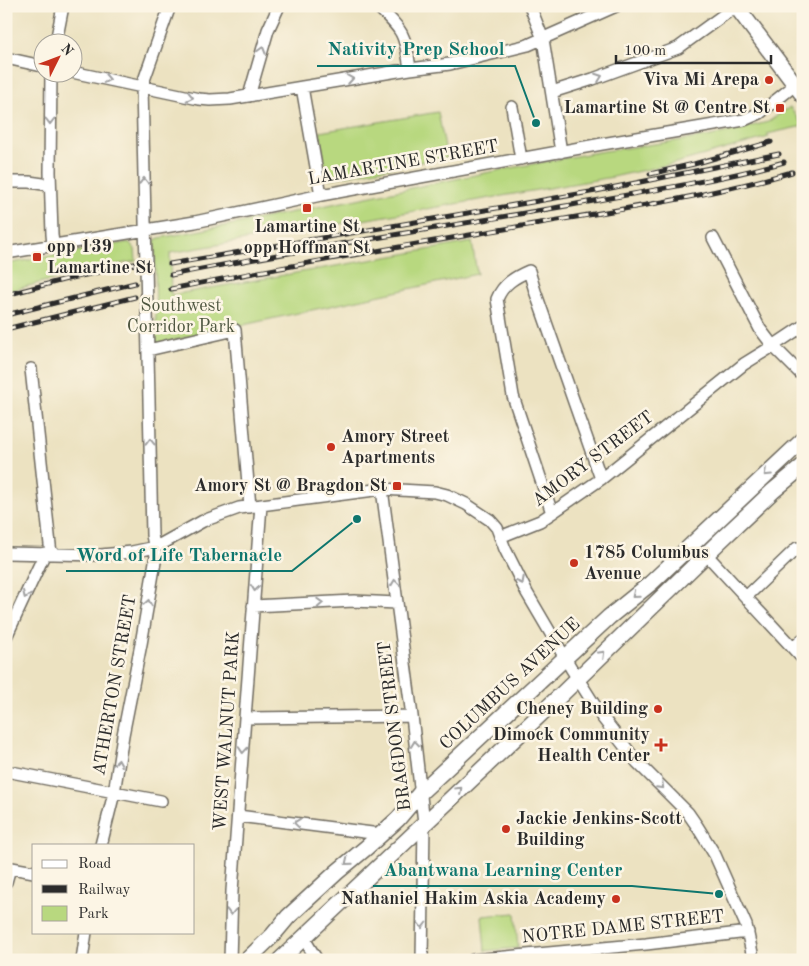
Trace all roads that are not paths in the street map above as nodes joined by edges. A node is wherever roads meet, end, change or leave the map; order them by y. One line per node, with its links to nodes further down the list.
1 (63, 6): 8 (street)
2 (170, 6): 15 (street)
3 (279, 6): 19 (street, one-way to 3)
4 (377, 6): 12 (street)
5 (530, 6): 9 (street)
6 (616, 6): 9 (street)
7 (736, 6): 17 (main road); 18 (street, one-way to 7)
8 (58, 32)
9 (543, 39): 12 (street); 18 (street)
10 (6, 58): 11 (street)
11 (32, 64)
12 (410, 69): 16 (street, one-way to 12)
13 (82, 74): 15 (street, one-way to 15)
14 (51, 82): 24 (street, one-way to 24)
15 (142, 86): 19 (street, one-way to 19); 26 (street, ATHERTON STREET, one-way to 15)
16 (302, 87): 19 (street); 25 (street)
17 (799, 90): 21 (street, LAMARTINE STREET)
18 (552, 92): 21 (street)
19 (249, 96)
20 (512, 108): 22 (street)
21 (561, 152): 22 (street, LAMARTINE STREET)
22 (521, 159): 25 (street, LAMARTINE STREET)
23 (6, 182): 24 (street)
24 (50, 185): 28 (street)
25 (321, 195): 26 (street, LAMARTINE STREET)
26 (144, 230): 28 (street, LAMARTINE STREET); 32 (street, ATHERTON STREET)
27 (713, 238): 31 (street)
28 (54, 245): 29 (street, LAMARTINE STREET)
29 (6, 253)
30 (803, 326): 31 (street, AMORY STREET)
31 (773, 346): 34 (street); 37 (street, AMORY STREET)
32 (148, 350): 39 (street, WEST WALNUT PARK); 42 (street, ATHERTON STREET, one-way to 32)
33 (31, 369): 45 (street)
34 (803, 376)
35 (803, 440): 53 (main road, COLUMBUS AVENUE, one-way to 53)
36 (803, 466): 46 (main road)
37 (601, 479): 40 (street, AMORY STREET); 40 (street)
38 (382, 490): 39 (street); 41 (street); 48 (street, BRAGDON STREET, one-way to 38)
39 (255, 506): 42 (street); 49 (street, WEST WALNUT PARK, one-way to 49)
40 (552, 513): 41 (street, AMORY STREET)
41 (500, 537): 53 (street, one-way to 53)
42 (156, 547): 45 (street); 60 (street, ATHERTON STREET, one-way to 42)
43 (796, 548): 47 (street)
44 (6, 553): 45 (street)
45 (48, 553): 50 (street, one-way to 50)
46 (706, 554): 47 (street); 55 (main road, one-way to 46)
47 (746, 597): 52 (street)
48 (397, 603): 49 (street, one-way to 48); 56 (street, BRAGDON STREET)
49 (253, 606): 57 (street, WEST WALNUT PARK)
50 (6, 638)
51 (803, 638): 52 (street)
52 (793, 648): 54 (street)
53 (565, 658): 55 (street); 59 (main road, COLUMBUS AVENUE)
54 (803, 659)
55 (577, 679): 63 (main road, one-way to 55); 69 (street, one-way to 69)
56 (412, 716): 57 (street); 59 (street, BRAGDON STREET, one-way to 56)
57 (245, 718): 62 (street, WEST WALNUT PARK, one-way to 62)
58 (6, 771): 60 (street)
59 (421, 792): 63 (street, BRAGDON STREET); 64 (main road, COLUMBUS AVENUE)
60 (114, 793): 61 (street); 65 (street, ATHERTON STREET)
61 (161, 801)
62 (238, 816): 64 (street, one-way to 62); 73 (street, WEST WALNUT PARK, one-way to 73)
63 (424, 823): 71 (main road); 77 (street, BRAGDON STREET, one-way to 77)
64 (377, 838): 74 (main road, COLUMBUS AVENUE, one-way to 74)
65 (101, 844)
66 (8, 868): 67 (street); 68 (street)
67 (32, 872)
68 (6, 882)
69 (748, 932): 78 (street, NOTRE DAME STREET); 79 (street)
70 (86, 934): 72 (street)
71 (303, 937): 75 (main road); 76 (street)
72 (82, 960)
73 (230, 960)
74 (247, 960)
75 (280, 960)
76 (318, 960)
77 (422, 960)
78 (472, 960)
79 (752, 960)

